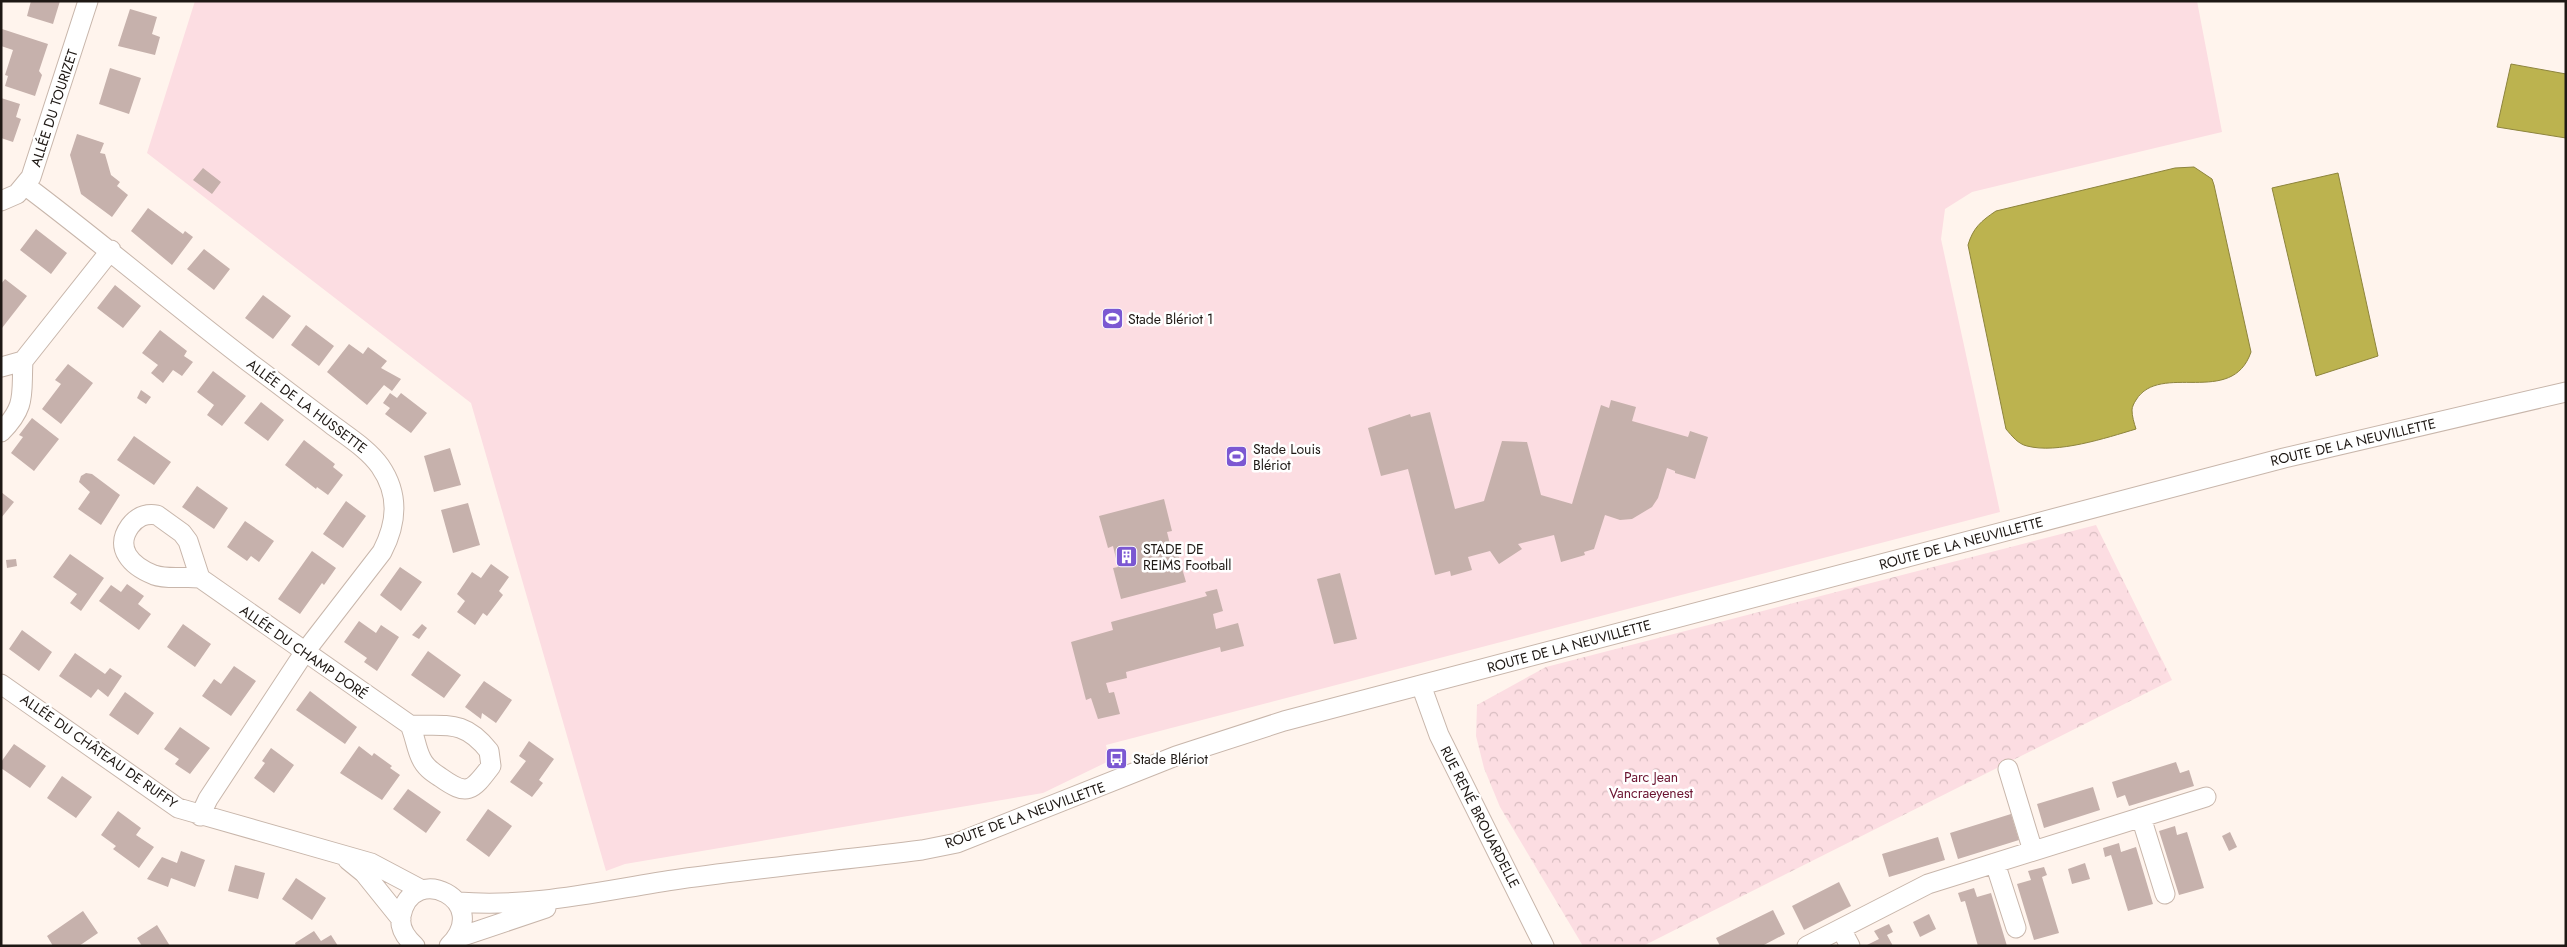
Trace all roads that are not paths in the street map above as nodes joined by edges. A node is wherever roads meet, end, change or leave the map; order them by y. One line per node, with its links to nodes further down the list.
1 (88, 1): 2 (street, ALLÉE DU TOURIZET)
2 (26, 186): 3 (street); 4 (street, ALLÉE DE LA HUSSETTE)
3 (1, 201)
4 (111, 250): 5 (street); 10 (street, ALLÉE DE LA HUSSETTE)
5 (22, 361): 6 (street); 8 (street)
6 (1, 367)
7 (2566, 392): 12 (street, ROUTE DE LA NEUVILLETTE)
8 (1, 432)
9 (200, 578): 10 (street, ALLÉE DU CHAMP DORÉ)
10 (304, 653): 13 (street, ALLÉE DU CHAMP DORÉ); 16 (street, ALLÉE DE LA HUSSETTE)
11 (1, 684): 16 (street, ALLÉE DU CHÂTEAU DE RUFFY)
12 (1421, 685): 23 (street, ROUTE DE LA NEUVILLETTE); 30 (street, RUE RENÉ BROUARDELLE)
13 (410, 725)
14 (2008, 769): 18 (street)
15 (2206, 797): 17 (street)
16 (200, 816): 19 (street, ALLÉE DU CHÂTEAU DE RUFFY)
17 (2141, 817): 18 (street); 22 (street)
18 (2033, 851): 20 (street)
19 (343, 856): 21 (street, ALLÉE DU CHÂTEAU DE RUFFY); 27 (street, ALLÉE DU CHÂTEAU DE RUFFY)
20 (1995, 863): 25 (street); 26 (street)
21 (422, 890): 24 (street); 27 (street)
22 (2165, 894)
23 (576, 898): 24 (street, ROUTE DE LA NEUVILLETTE); 28 (street, ROUTE DE LA NEUVILLETTE)
24 (458, 902): 28 (street)
25 (1841, 928): 31 (street); 32 (street)
26 (2016, 928)
27 (399, 932): 29 (street, ALLÉE DU CHÂTEAU DE RUFFY)
28 (453, 942)
29 (415, 946)
30 (1544, 946)
31 (1807, 946)
32 (1850, 946)

